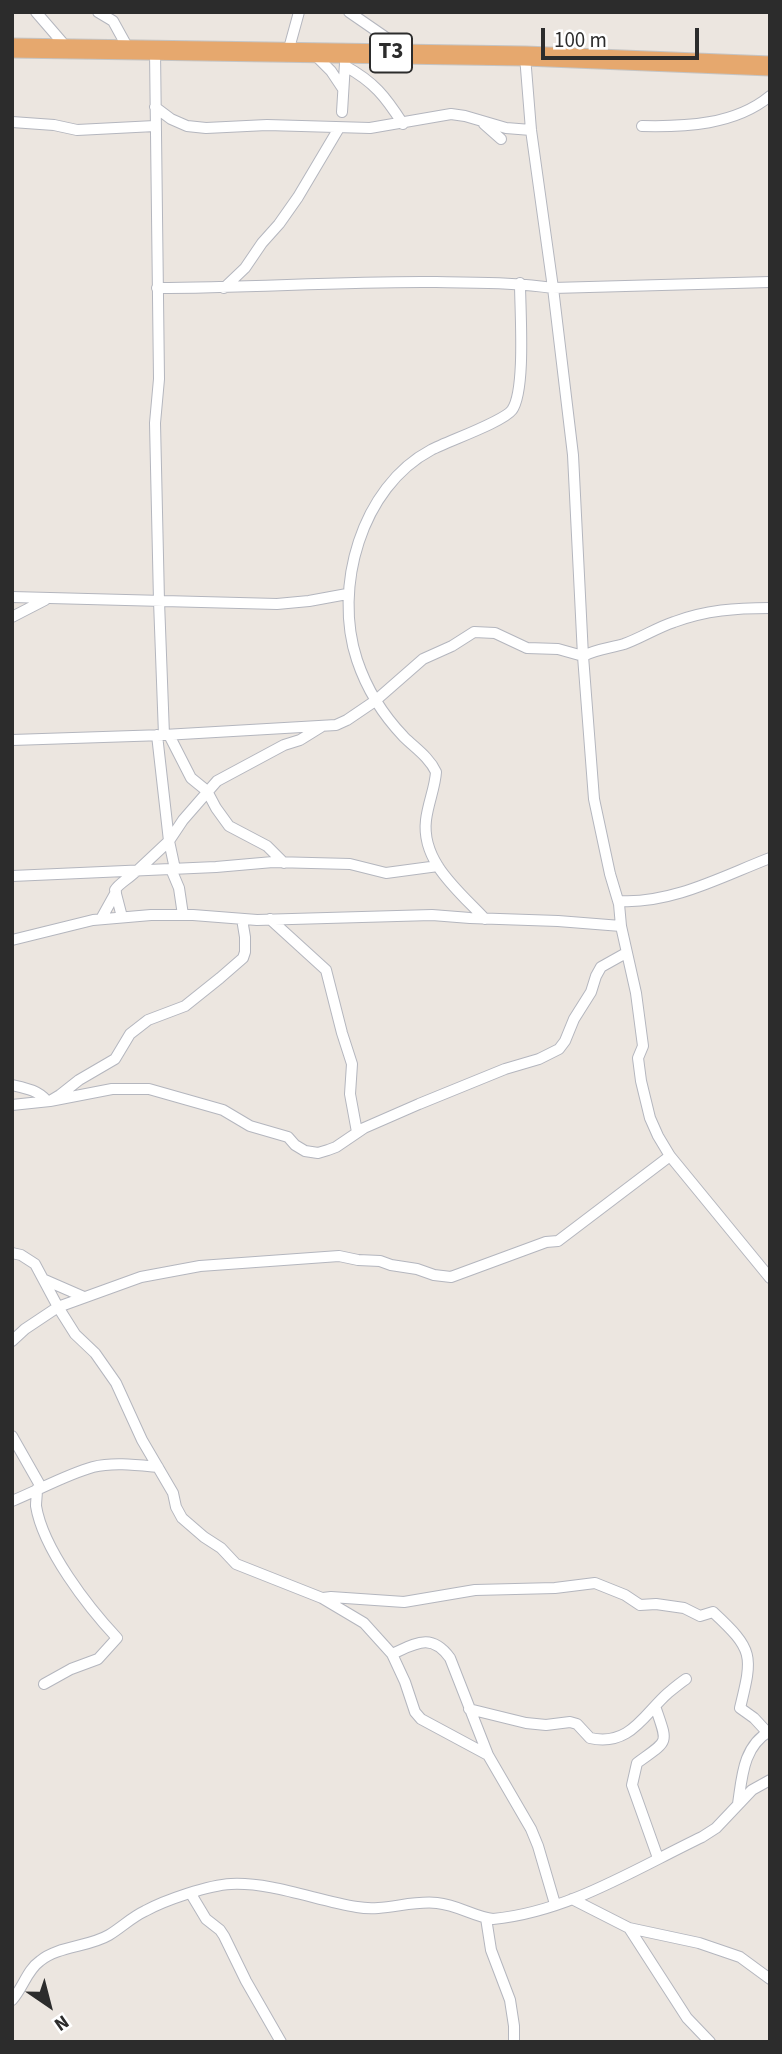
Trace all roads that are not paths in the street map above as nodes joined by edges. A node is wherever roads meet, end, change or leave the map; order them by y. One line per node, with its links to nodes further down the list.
1 (36, 12): 6 (street)
2 (98, 12): 7 (street)
3 (349, 12): 11 (street)
4 (295, 13): 9 (street)
5 (12, 48): 6 (highway, T3)
6 (68, 49): 7 (highway, T3)
7 (129, 50): 8 (highway, T3)
8 (155, 51): 9 (highway, T3); 17 (street)
9 (288, 52): 10 (highway, T3)
10 (312, 52): 13 (highway, T3); 15 (street)
11 (409, 53): 12 (highway, T3); 13 (highway, T3)
12 (525, 56): 14 (highway, T3); 25 (street)
13 (345, 59): 15 (street); 21 (street)
14 (770, 66)
15 (343, 89): 18 (street)
16 (770, 96): 23 (street)
17 (155, 107): 22 (street); 24 (street)
18 (342, 112)
19 (12, 122): 22 (street)
20 (482, 122): 21 (street); 25 (street); 26 (street)
21 (403, 124): 24 (street)
22 (155, 126): 29 (street)
23 (642, 126)
24 (339, 128): 30 (street)
25 (531, 130): 31 (street)
26 (500, 139)
27 (770, 282): 31 (street)
28 (520, 283): 30 (street); 31 (street); 32 (street)
29 (157, 288): 30 (street); 35 (street)
30 (224, 288)
31 (554, 288): 38 (street)
32 (347, 594): 35 (street); 39 (street)
33 (12, 598): 34 (street)
34 (47, 598): 35 (street); 37 (street)
35 (159, 601): 41 (street)
36 (770, 608): 38 (street)
37 (12, 617)
38 (583, 656): 39 (street); 52 (street)
39 (374, 701): 40 (street); 47 (street)
40 (324, 726): 41 (street); 43 (street)
41 (164, 735): 42 (street); 43 (street); 44 (street)
42 (12, 740)
43 (208, 791): 44 (street); 46 (street)
44 (169, 841): 48 (street); 49 (street)
45 (770, 858): 52 (street)
46 (284, 863): 47 (street); 48 (street)
47 (438, 866): 58 (street)
48 (173, 869): 49 (street); 53 (street)
49 (137, 871): 50 (street); 51 (street)
50 (12, 876)
51 (116, 892): 54 (street); 55 (street)
52 (619, 904): 59 (street)
53 (183, 915): 54 (street); 56 (street)
54 (122, 917): 55 (street)
55 (101, 919): 60 (street)
56 (242, 919): 57 (street); 63 (street)
57 (270, 919): 58 (street); 65 (street)
58 (485, 919): 59 (street)
59 (621, 926): 61 (street)
60 (12, 940)
61 (626, 953): 65 (street); 66 (street)
62 (12, 1085): 63 (street)
63 (48, 1101): 64 (street); 65 (street)
64 (12, 1105)
65 (357, 1132)
66 (670, 1156): 68 (street); 70 (street)
67 (12, 1253): 69 (street)
68 (770, 1278)
69 (45, 1280): 70 (street); 71 (street)
70 (84, 1297): 71 (street)
71 (58, 1307): 72 (street); 74 (street)
72 (12, 1341)
73 (12, 1436): 75 (street)
74 (158, 1466): 75 (street); 77 (street)
75 (39, 1488): 76 (street); 80 (street)
76 (12, 1500)
77 (322, 1598): 78 (street); 83 (street)
78 (391, 1654): 82 (street); 84 (street)
79 (686, 1679): 81 (street)
80 (44, 1684)
81 (655, 1706): 82 (street); 87 (street)
82 (469, 1709): 84 (street)
83 (768, 1732): 86 (street)
84 (488, 1755): 90 (street)
85 (770, 1780): 86 (street)
86 (738, 1804): 87 (street)
87 (658, 1858): 89 (street)
88 (191, 1894): 91 (street); 94 (street); 95 (street)
89 (572, 1899): 90 (street); 92 (street)
90 (555, 1904): 91 (street)
91 (486, 1918): 96 (street)
92 (629, 1928): 93 (street); 97 (street)
93 (770, 1979)
94 (12, 2000)
95 (281, 2042)
96 (514, 2042)
97 (710, 2042)

